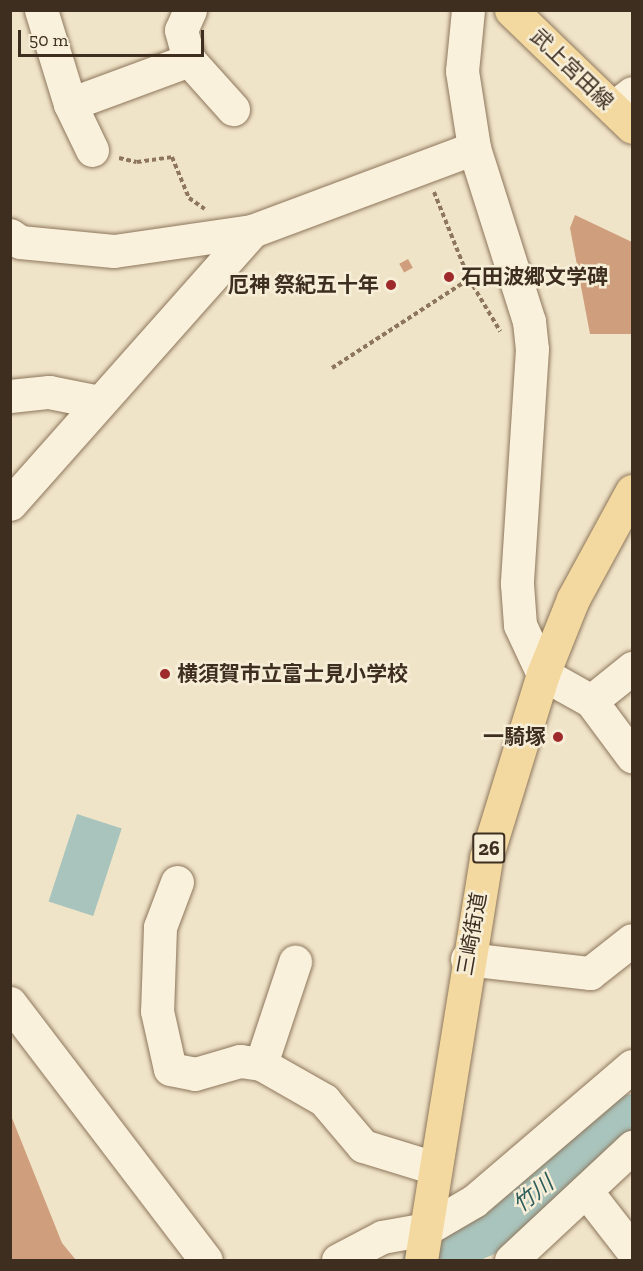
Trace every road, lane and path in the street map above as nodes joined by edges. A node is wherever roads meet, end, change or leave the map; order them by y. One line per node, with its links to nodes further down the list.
1 (41, 10): 6 (street)
2 (190, 10): 5 (street)
3 (468, 10): 9 (street)
4 (511, 10): 8 (main road, 武上宮田線)
5 (189, 60): 6 (street); 7 (street)
6 (70, 104): 10 (street)
7 (233, 109)
8 (626, 109)
9 (474, 148): 11 (street); 22 (street)
10 (92, 150): 12 (path)
11 (423, 167): 12 (street); 14 (path)
12 (247, 232): 13 (street); 18 (street)
13 (10, 235)
14 (469, 279): 15 (path); 16 (path)
15 (504, 340)
16 (332, 368)
17 (10, 396): 18 (street)
18 (99, 402): 20 (street)
19 (633, 491): 22 (main road, 三崎街道 / 26)
20 (10, 504)
21 (633, 668): 23 (street)
22 (543, 674): 23 (street); 27 (main road, 三崎街道 / 26)
23 (591, 701): 24 (street)
24 (633, 756)
25 (177, 882): 30 (street)
26 (633, 940): 27 (street)
27 (467, 959): 33 (main road, 三崎街道 / 26)
28 (295, 963): 30 (street)
29 (10, 1002): 37 (street)
30 (261, 1064): 33 (street)
31 (633, 1066): 35 (street)
32 (633, 1147): 34 (street)
33 (435, 1168): 35 (main road, 三崎街道 / 26)
34 (586, 1191): 36 (street); 40 (street)
35 (426, 1228): 38 (street); 39 (main road, 三崎街道 / 26)
36 (633, 1250)
37 (206, 1260)
38 (338, 1260)
39 (420, 1260)
40 (511, 1260)

